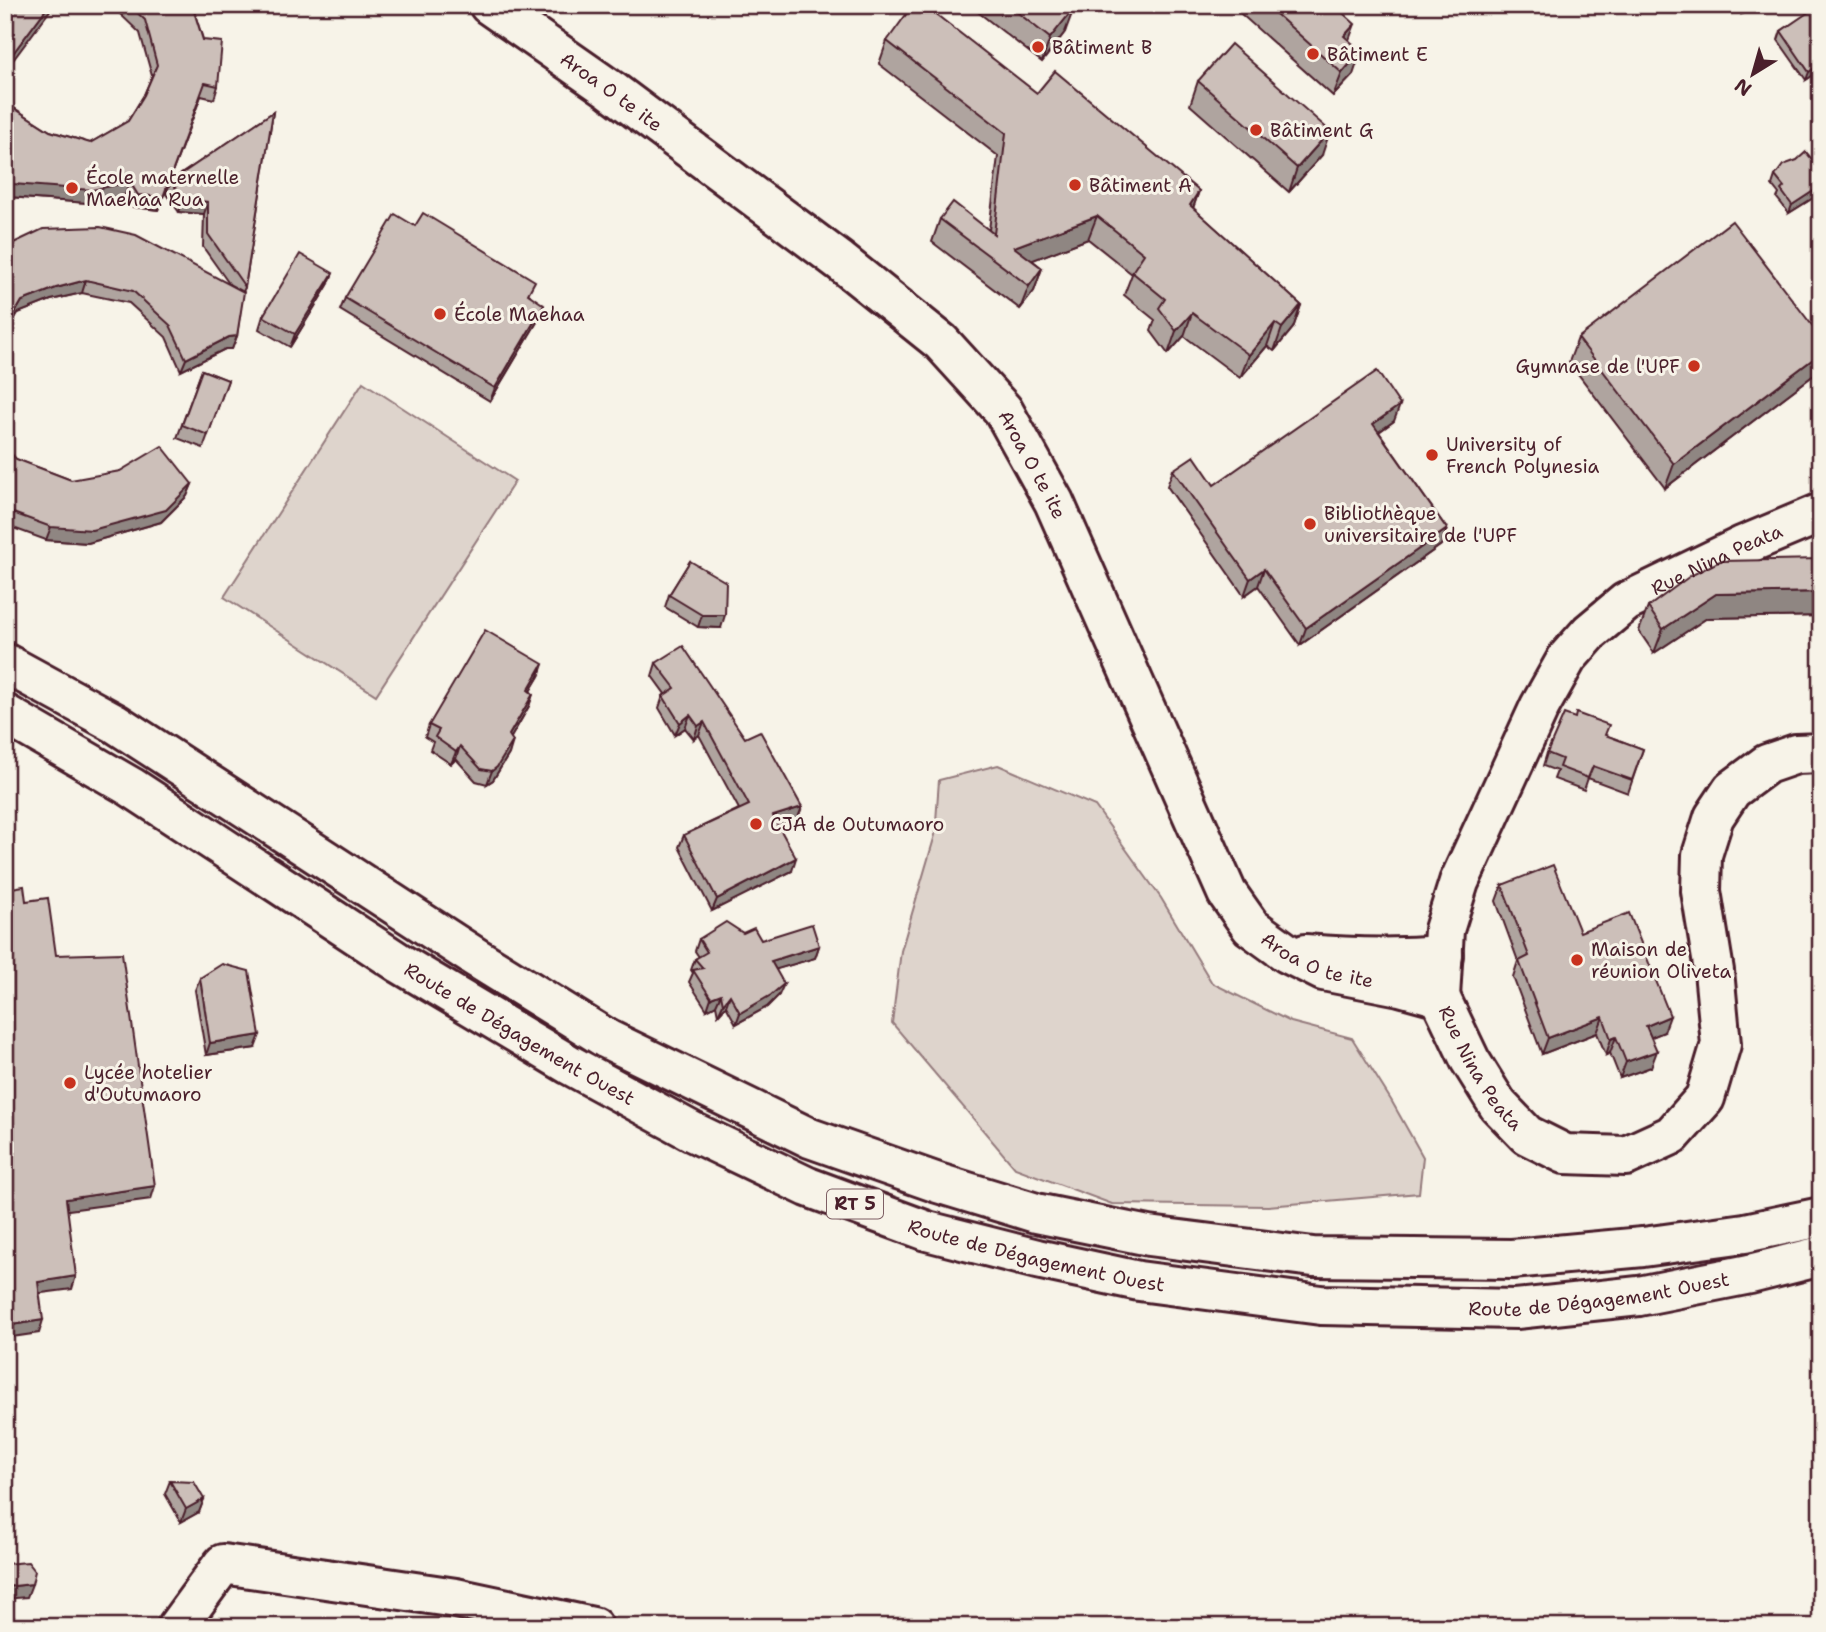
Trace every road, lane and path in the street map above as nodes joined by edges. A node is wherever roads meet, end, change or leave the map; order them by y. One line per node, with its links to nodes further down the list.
1 (493, 7): 6 (main road, Aroa O te ite)
2 (1821, 513): 7 (main road, Rue Nina Peata)
3 (5, 663): 11 (main road, Route de Dégagement Ouest / RT 5)
4 (5, 714): 12 (main road, Route de Dégagement Ouest / RT 5)
5 (1821, 753): 8 (main road, Rue Nina Peata)
6 (1287, 953): 7 (main road); 8 (main road, Aroa O te ite)
7 (1443, 955): 8 (main road, Rue Nina Peata)
8 (1440, 997)
9 (1821, 1205): 11 (main road)
10 (1821, 1217): 11 (main road, Route de Dégagement Ouest / RT 5)
11 (1745, 1233)
12 (1821, 1256)
13 (177, 1627): 14 (main road)
14 (593, 1627)

